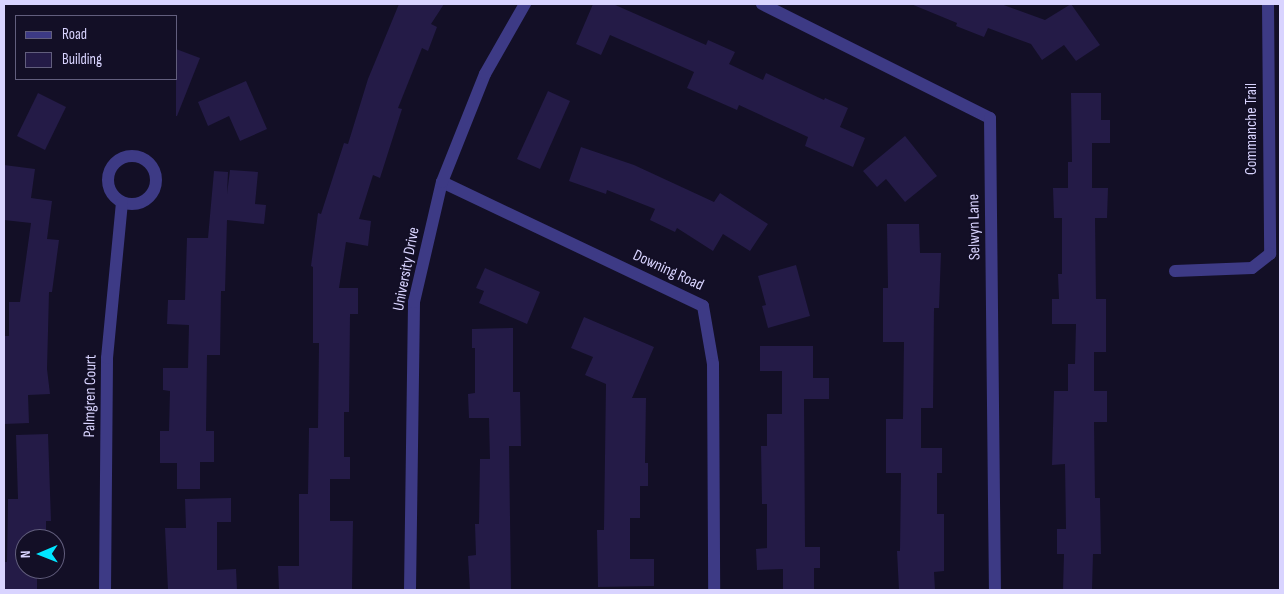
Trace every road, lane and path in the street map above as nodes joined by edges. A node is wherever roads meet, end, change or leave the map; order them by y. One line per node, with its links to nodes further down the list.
1 (525, 4): 4 (street, University Drive)
2 (762, 4): 11 (street, Selwyn Lane)
3 (1268, 4): 6 (street, Commanche Trail)
4 (442, 182): 9 (street, University Drive); 10 (street, Downing Road)
5 (122, 203): 8 (street, Palmgren Court)
6 (1275, 257): 7 (street)
7 (1175, 271)
8 (105, 590)
9 (410, 590)
10 (714, 590)
11 (995, 590)

